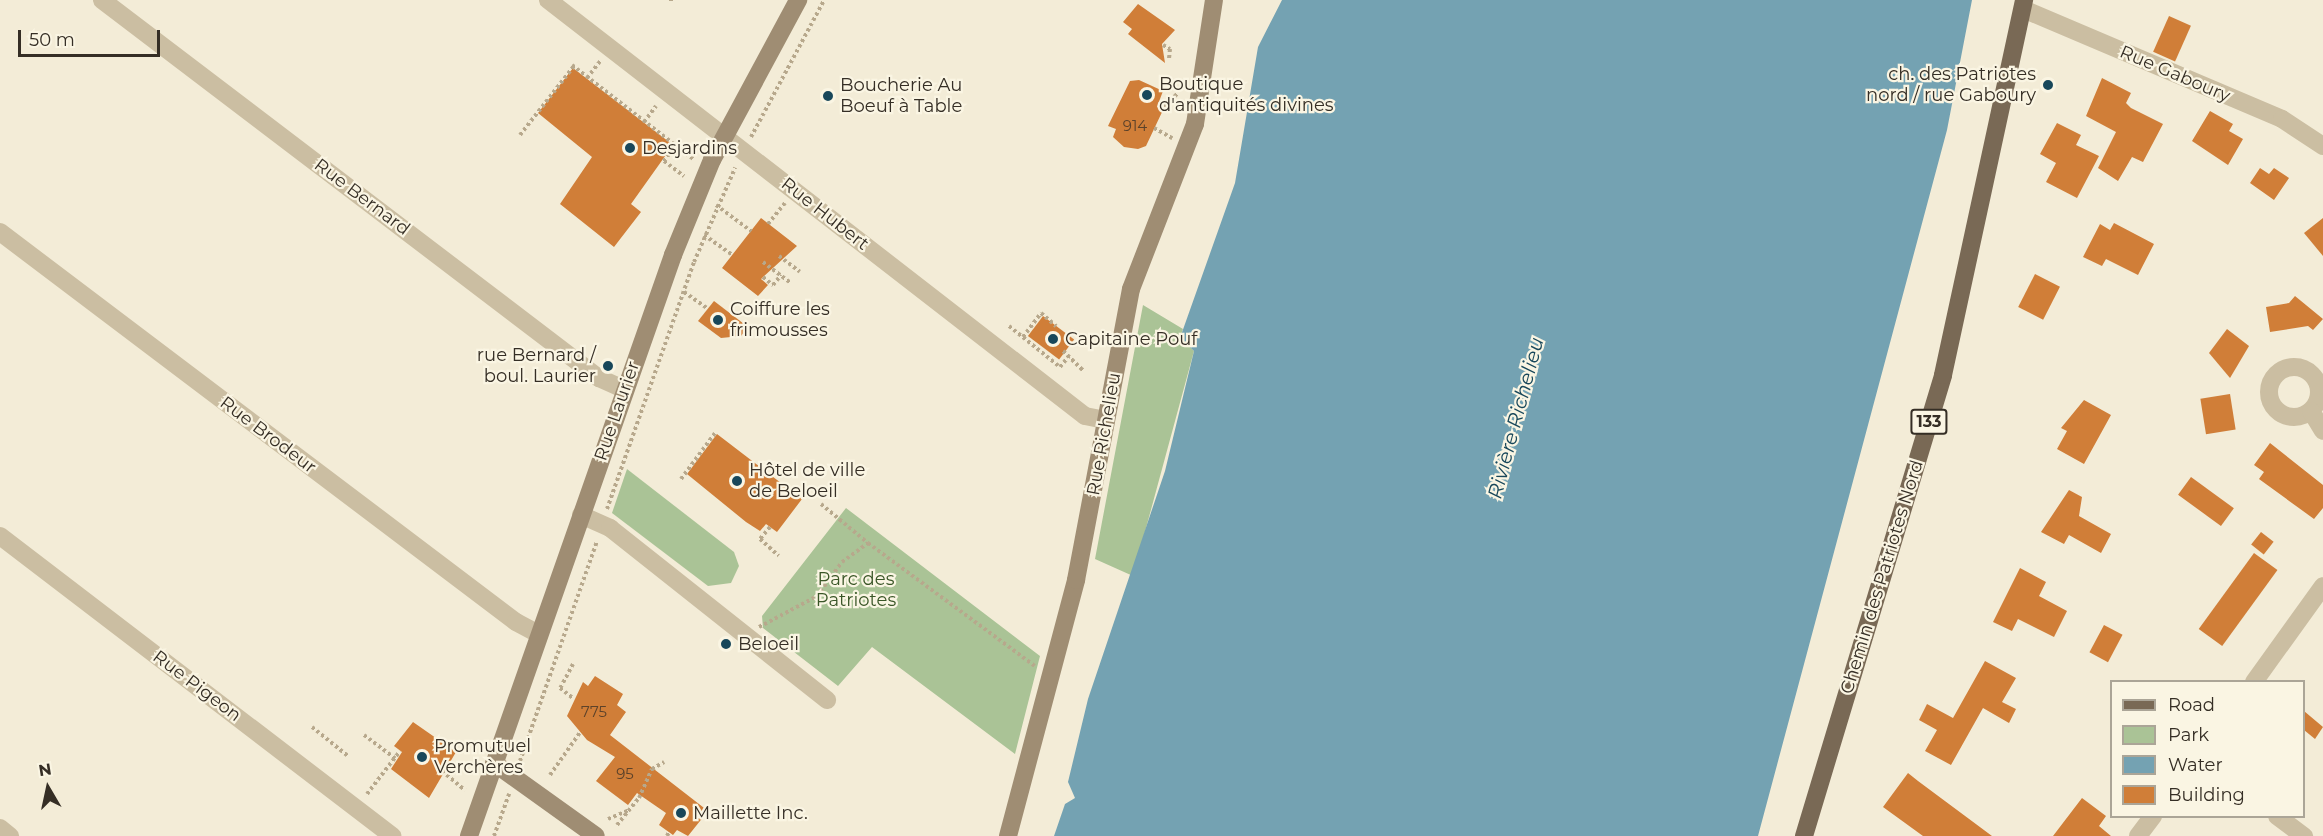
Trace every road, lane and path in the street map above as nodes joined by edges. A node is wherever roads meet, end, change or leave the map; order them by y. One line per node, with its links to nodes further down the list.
1 (102, 0): 46 (street, Rue Bernard)
2 (548, 0): 18 (street, Rue Hubert)
3 (798, 0): 18 (street, Rue Laurier)
4 (824, 0): 16 (path)
5 (1214, 0): 48 (street, Rue Richelieu)
6 (2024, 4): 21 (street, Rue Gaboury); 94 (main road, Chemin des Patriotes Nord / 133)
7 (1163, 45): 8 (path)
8 (1169, 59)
9 (602, 60): 10 (path)
10 (588, 78): 14 (path); 17 (path)
11 (1177, 94): 13 (path)
12 (658, 103): 14 (path)
13 (1158, 104)
14 (644, 122): 20 (path)
15 (1154, 128): 19 (path)
16 (754, 132)
17 (520, 135)
18 (726, 135): 46 (street, Rue Laurier); 48 (street, Rue Hubert)
19 (1178, 141)
20 (676, 146): 22 (path); 24 (path)
21 (2323, 146)
22 (693, 159)
23 (733, 170): 26 (path, Rue Laurier)
24 (684, 176)
25 (786, 202): 27 (path)
26 (716, 205): 28 (path); 30 (path, Rue Laurier)
27 (768, 224)
28 (751, 231)
29 (0, 232): 61 (street, Rue Brodeur)
30 (704, 235): 31 (path); 38 (path, Rue Laurier)
31 (733, 255)
32 (779, 256): 34 (path)
33 (764, 262): 35 (path)
34 (800, 272)
35 (781, 275): 36 (path); 37 (path)
36 (763, 277)
37 (791, 283)
38 (684, 292): 39 (path); 53 (path, Rue Laurier)
39 (708, 309)
40 (1009, 326): 42 (path)
41 (1056, 326): 42 (path)
42 (1023, 337): 44 (path)
43 (1063, 351): 44 (path)
44 (1069, 356): 45 (path)
45 (1083, 370)
46 (624, 389): 54 (street, Rue Laurier)
47 (2311, 411): 49 (street)
48 (1106, 420): 64 (street, Rue Richelieu)
49 (2323, 431)
50 (716, 433): 51 (path)
51 (681, 479)
52 (821, 504): 58 (path)
53 (608, 508)
54 (581, 515): 61 (street, Rue Laurier); 62 (street)
55 (770, 527): 59 (path)
56 (0, 536): 89 (street, Rue Pigeon)
57 (598, 538): 71 (path)
58 (868, 543): 62 (path); 64 (path)
59 (779, 556)
60 (2323, 586): 65 (street)
61 (539, 634): 76 (street, Rue Laurier)
62 (744, 635): 67 (street)
63 (573, 664): 66 (path)
64 (1053, 671): 93 (street, Rue Richelieu)
65 (2255, 680)
66 (573, 698)
67 (826, 700)
68 (312, 727): 73 (path)
69 (581, 731): 78 (path)
70 (364, 735): 74 (path)
71 (524, 748)
72 (400, 751): 74 (path)
73 (348, 756)
74 (394, 758): 80 (path)
75 (664, 762): 82 (path)
76 (494, 763): 90 (street, Rue Laurier); 92 (street)
77 (442, 771): 79 (path)
78 (550, 775)
79 (465, 790)
80 (365, 797)
81 (506, 803): 91 (path)
82 (630, 809): 85 (path); 86 (path)
83 (2152, 818): 95 (street)
84 (2280, 818): 96 (street)
85 (608, 819)
86 (617, 825)
87 (0, 828): 88 (street)
88 (10, 836)
89 (393, 836)
90 (469, 836)
91 (494, 836)
92 (596, 836)
93 (1008, 836)
94 (1804, 836)
95 (2138, 836)
96 (2304, 836)

